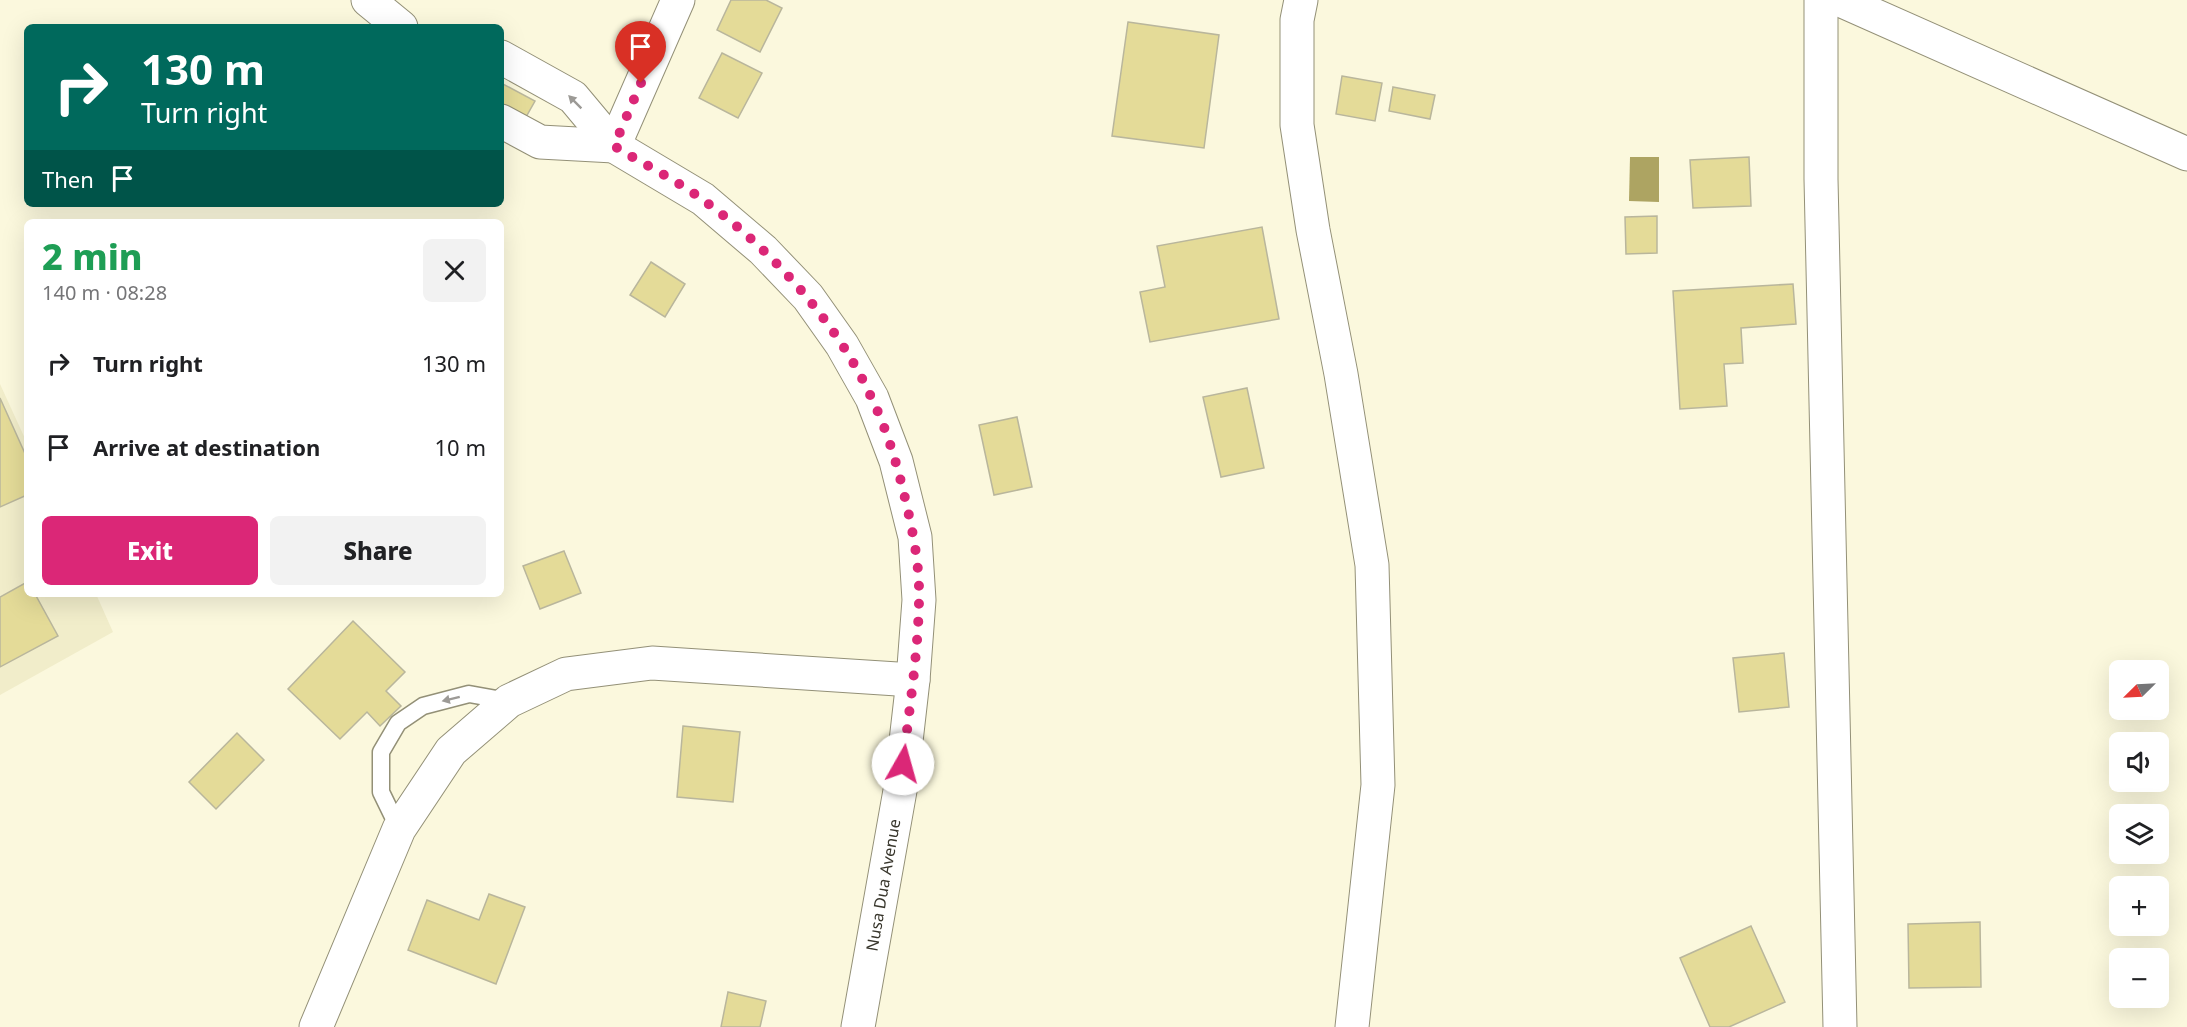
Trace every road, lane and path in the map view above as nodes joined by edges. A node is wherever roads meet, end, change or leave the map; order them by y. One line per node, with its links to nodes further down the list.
1 (368, 0): 6 (street)
2 (678, 0): 9 (street)
3 (1301, 0): 16 (street)
4 (1821, 0): 17 (street)
5 (1840, 0): 10 (street)
6 (400, 24)
7 (504, 59): 9 (street, Nusa Dua Avenue, one-way to 7)
8 (504, 123): 9 (street, Nusa Dua Avenue)
9 (614, 146): 11 (street, Nusa Dua Avenue)
10 (2187, 154)
11 (913, 680): 12 (street); 15 (street, Nusa Dua Avenue)
12 (508, 701): 13 (street); 13 (lane, one-way to 13)
13 (399, 829): 14 (street)
14 (316, 1027)
15 (858, 1027)
16 (1352, 1027)
17 (1840, 1027)

